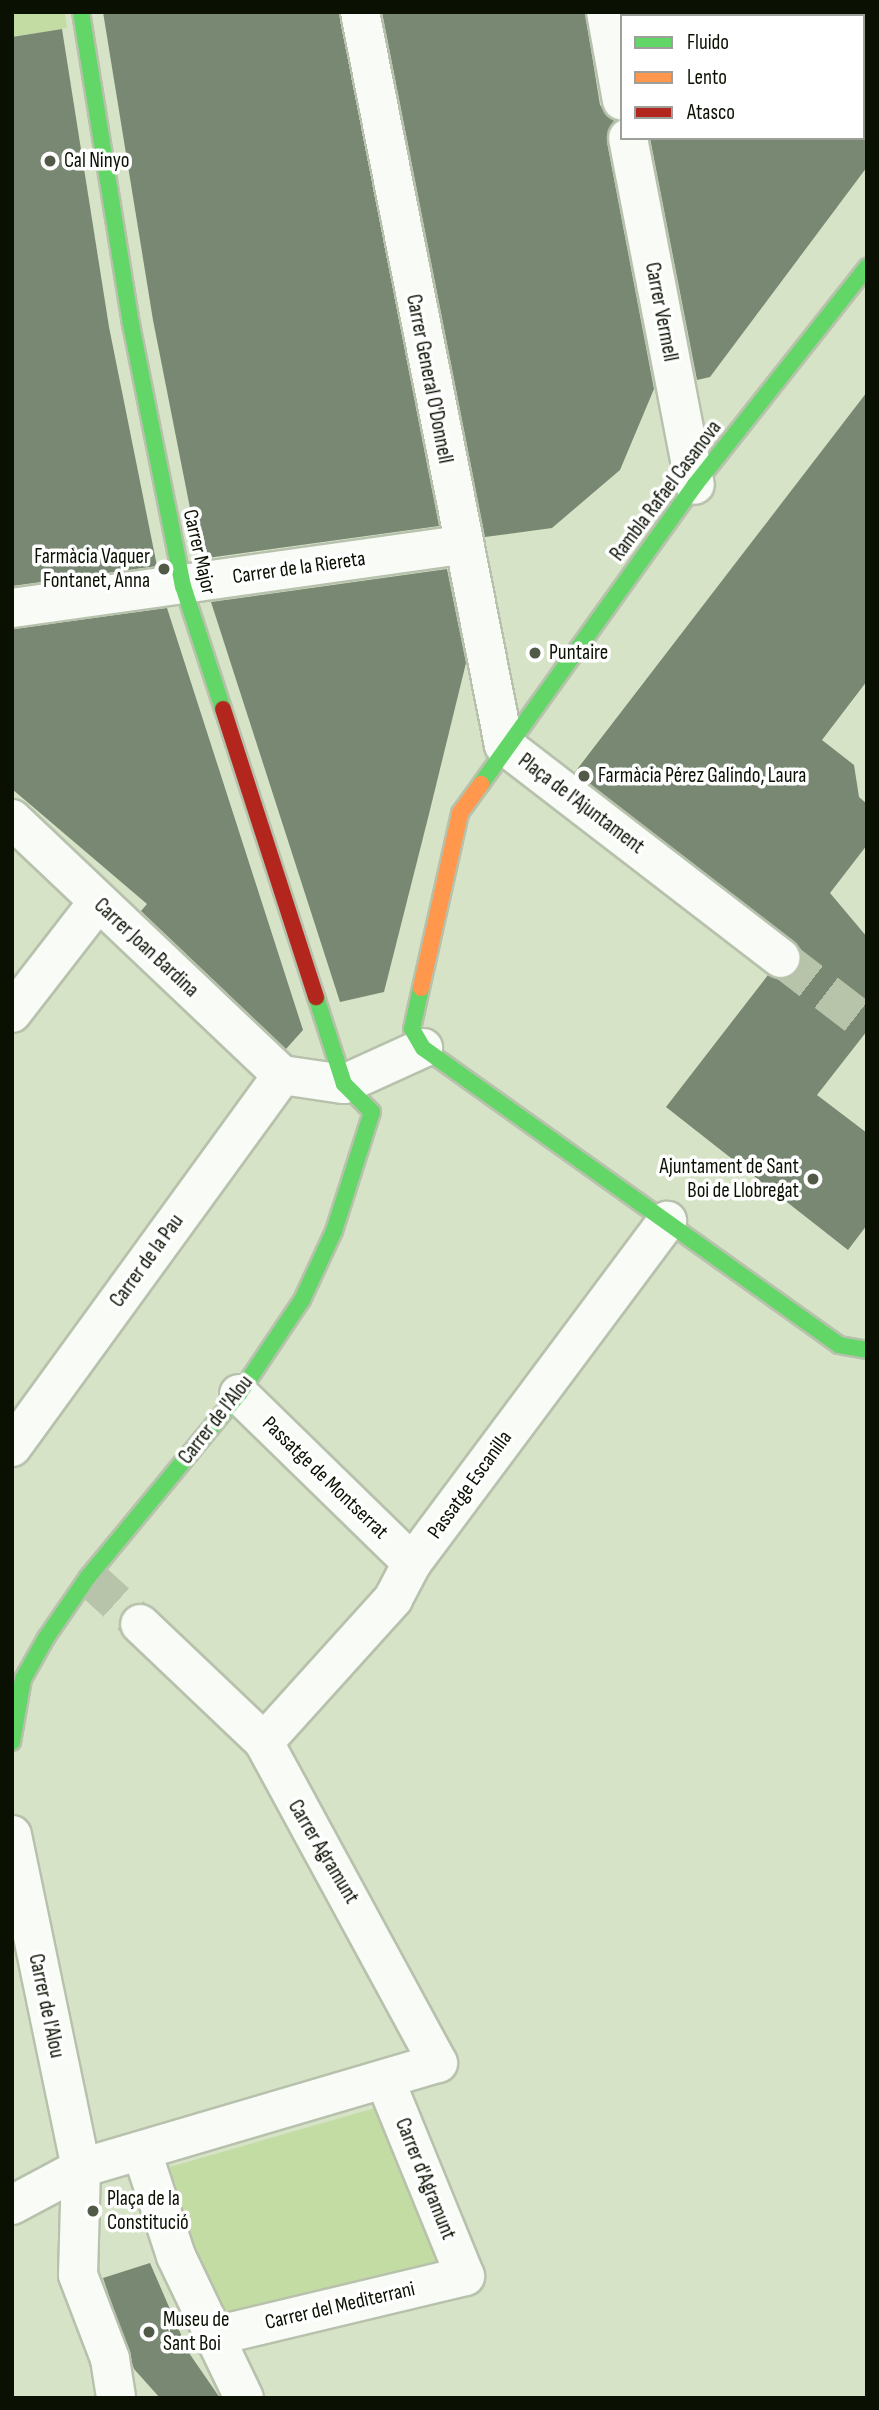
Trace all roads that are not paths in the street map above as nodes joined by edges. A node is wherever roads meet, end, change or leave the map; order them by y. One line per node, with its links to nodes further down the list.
1 (81, 12): 9 (street, Carrer Major)
2 (360, 12): 8 (street, Carrer General O'Donnell)
3 (606, 12): 4 (street)
4 (620, 90)
5 (628, 140): 7 (street, Carrer Vermell)
6 (867, 267): 7 (street, Rambla Rafael Casanova)
7 (695, 485): 11 (street, Rambla Rafael Casanova)
8 (460, 545): 9 (street, Carrer de la Riereta); 11 (street, Carrer General O'Donnell)
9 (183, 586): 10 (street, Carrer de la Riereta); 18 (street, Carrer Major)
10 (12, 608)
11 (505, 745): 14 (street, Plaça de l'Ajuntament); 16 (street, Plaça de l'Ajuntament)
12 (12, 819): 13 (street, Carrer Joan Bardina)
13 (97, 903): 15 (street); 17 (street, Carrer Joan Bardina)
14 (781, 958)
15 (12, 1013)
16 (423, 1048): 18 (street); 19 (street)
17 (282, 1075): 18 (street); 22 (street, Carrer de la Pau)
18 (344, 1084): 21 (street, Carrer de l'Alou)
19 (667, 1220): 20 (street); 23 (street, Passatge Escanilla)
20 (867, 1350)
21 (239, 1394): 23 (street, Passatge de Montserrat); 25 (street, Carrer de l'Alou)
22 (12, 1447)
23 (412, 1563): 26 (street, Passatge Escanilla)
24 (141, 1624): 26 (street, Carrer Agramunt)
25 (12, 1742)
26 (264, 1742): 28 (street, Carrer Agramunt)
27 (12, 1835): 29 (street, Carrer de l'Alou)
28 (386, 2081): 30 (street); 32 (street, Carrer d'Agramunt)
29 (78, 2151): 30 (street); 31 (street); 34 (street)
30 (148, 2151): 33 (street)
31 (12, 2206)
32 (465, 2276): 33 (street, Carrer del Mediterrani)
33 (214, 2336): 35 (street)
34 (116, 2398)
35 (244, 2398)

